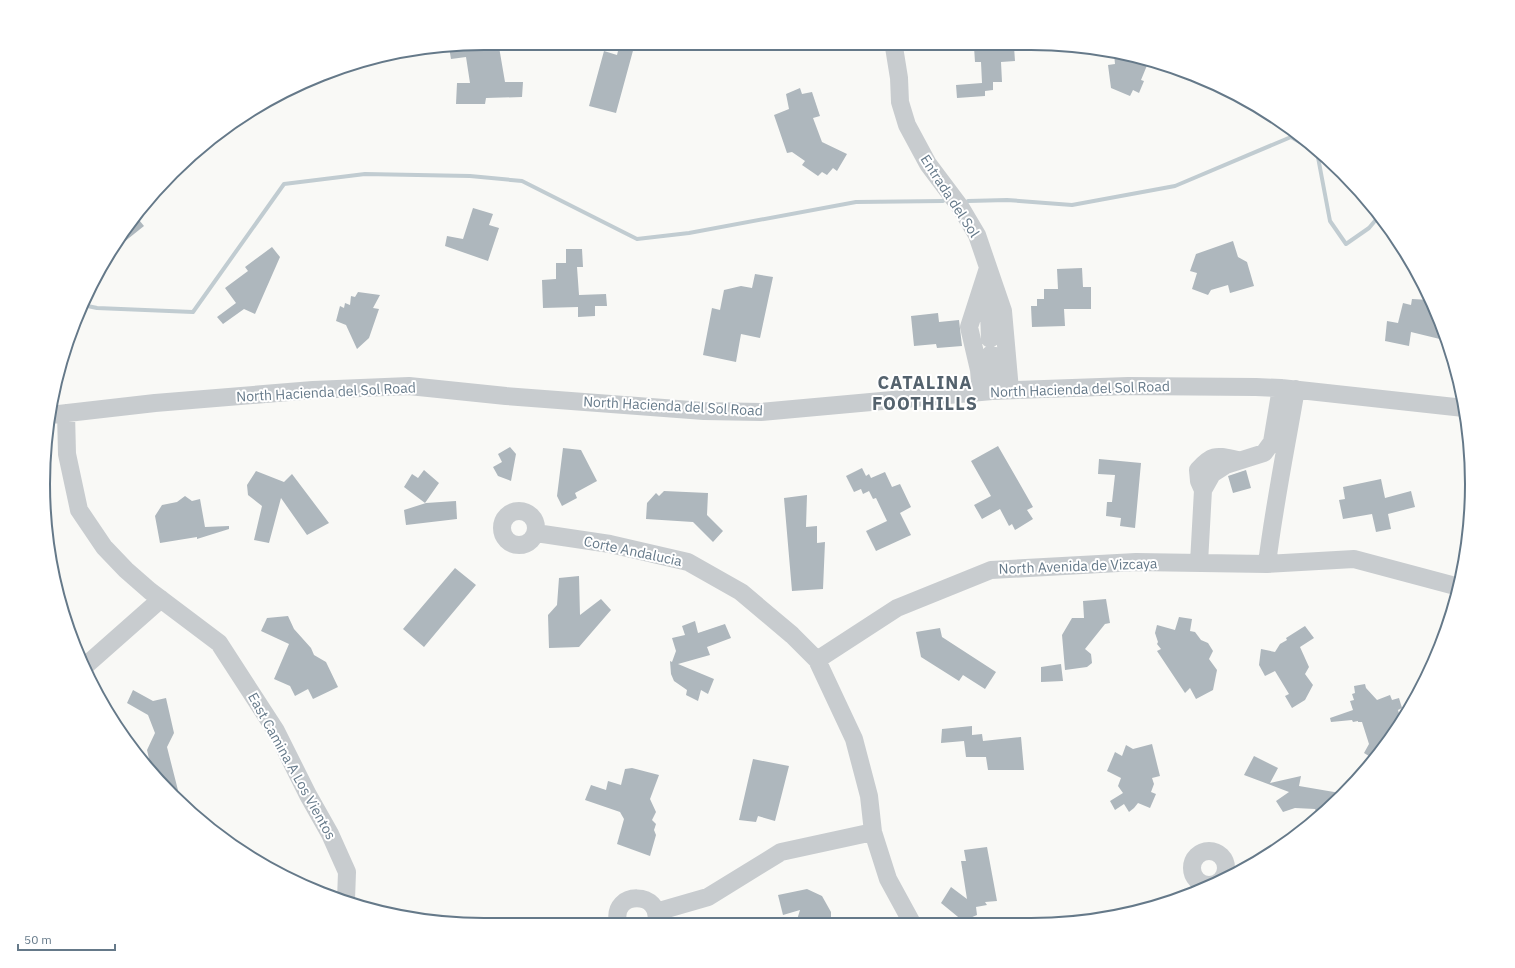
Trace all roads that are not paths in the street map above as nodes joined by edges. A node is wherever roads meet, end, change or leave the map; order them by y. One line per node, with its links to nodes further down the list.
1 (894, 50): 2 (street, Entrada del Sol)
2 (988, 268): 4 (street); 4 (street, Entrada del Sol); 4 (street)
3 (1288, 389): 4 (street, North Hacienda del Sol Road); 5 (street, North Hacienda del Sol Road); 7 (street); 8 (street)
4 (995, 391): 6 (street, North Hacienda del Sol Road)
5 (1458, 407)
6 (58, 414): 13 (street, East Camina A Los Vientos)
7 (1264, 453): 8 (street); 10 (street)
8 (1283, 464): 11 (street)
9 (536, 533): 14 (street, Corte Andalucia)
10 (1199, 563): 11 (street, North Avenida de Vizcaya); 14 (street, North Avenida de Vizcaya)
11 (1267, 564): 12 (street, North Avenida de Vizcaya)
12 (1453, 585)
13 (161, 599): 15 (street); 17 (street, East Camina A Los Vientos)
14 (817, 660): 16 (street, Corte Andalucia)
15 (89, 662)
16 (873, 832): 18 (street); 20 (street, Corte Andalucia)
17 (346, 896)
18 (656, 917): 19 (street)
19 (618, 918)
20 (909, 918)

